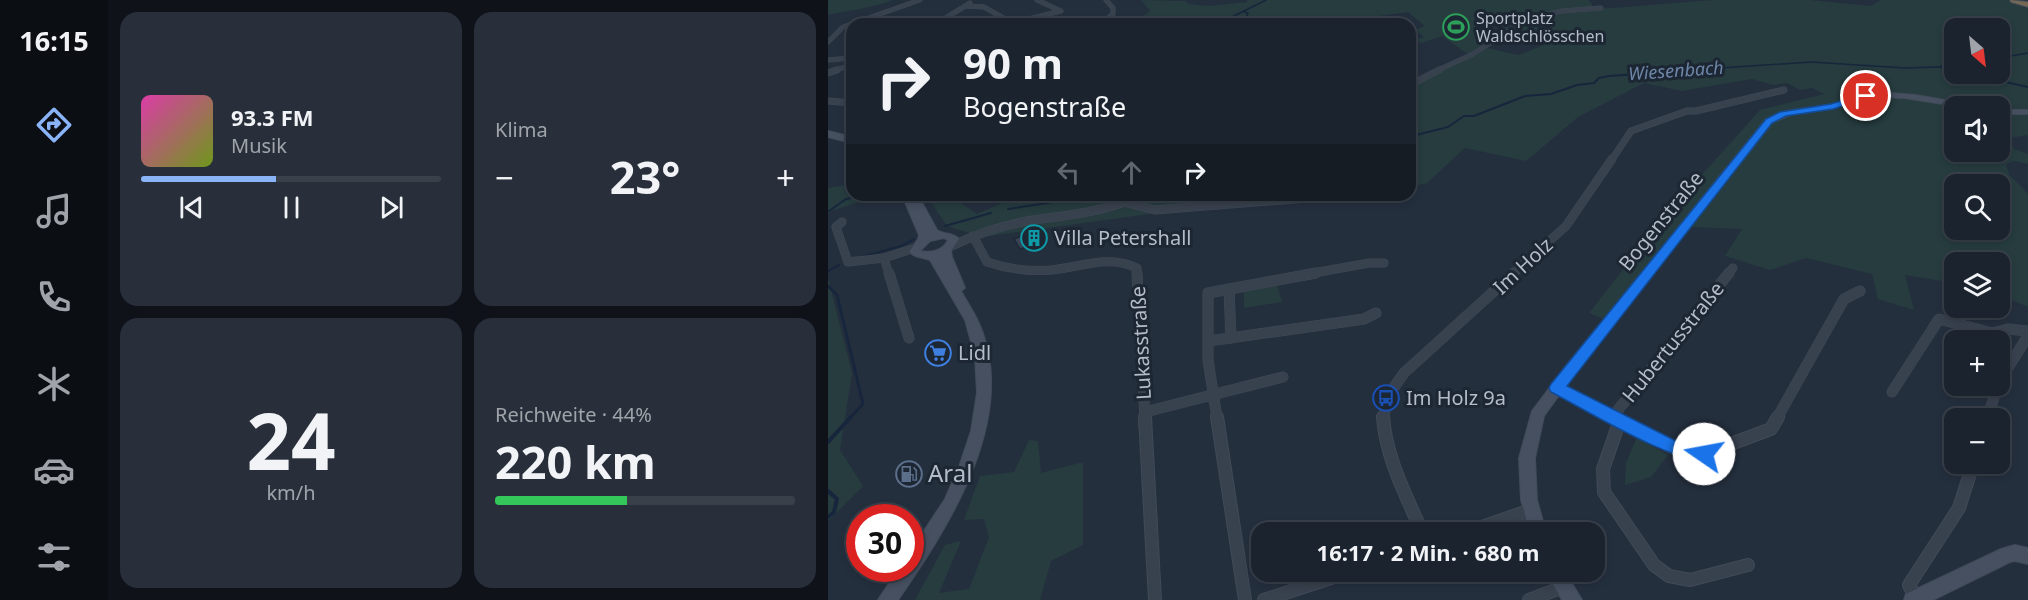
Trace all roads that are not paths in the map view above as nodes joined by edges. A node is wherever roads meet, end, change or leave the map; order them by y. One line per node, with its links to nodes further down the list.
1 (920, 0): 10 (street)
2 (973, 0): 8 (street)
3 (1037, 0): 13 (street)
4 (1106, 0): 14 (street)
5 (2014, 0): 7 (highway)
6 (2022, 0): 7 (highway)
7 (2028, 4)
8 (966, 6): 11 (street); 12 (street)
9 (1601, 8): 16 (street)
10 (869, 18)
11 (946, 18)
12 (1003, 18)
13 (1033, 18)
14 (1108, 18)
15 (846, 26): 18 (street)
16 (1506, 33): 17 (street); 17 (street)
17 (1498, 38): 23 (street)
18 (828, 42)
19 (846, 58): 20 (street)
20 (828, 60)
21 (846, 67): 22 (street)
22 (828, 73)
23 (1416, 81)
24 (1784, 90): 62 (street, Im Holz)
25 (828, 101): 26 (street)
26 (846, 102)
27 (1944, 102): 55 (main road, Bogenstraße)
28 (2010, 112): 29 (main road)
29 (2028, 112)
30 (828, 134): 31 (main road)
31 (846, 138)
32 (910, 201): 40 (main road)
33 (917, 201): 37 (main road)
34 (1270, 201): 35 (street)
35 (1121, 202): 38 (street); 39 (street)
36 (842, 222): 42 (street)
37 (938, 236): 39 (main road); 40 (main road)
38 (974, 236): 39 (street); 58 (street, Lukasstraße)
39 (950, 244): 41 (main road); 47 (main road)
40 (918, 247): 41 (main road); 42 (street)
41 (931, 255): 47 (main road)
42 (884, 258): 50 (street)
43 (1384, 262): 45 (street)
44 (1732, 268): 59 (street, Hubertusstraße)
45 (1229, 289): 51 (street); 52 (street)
46 (1860, 291): 59 (street)
47 (961, 296): 65 (main road)
48 (1376, 313): 51 (street)
49 (2028, 333): 53 (street); 56 (street)
50 (909, 338)
51 (1230, 338): 52 (street)
52 (1209, 341): 57 (street)
53 (2010, 364)
54 (1283, 377): 57 (street)
55 (1557, 388): 59 (street); 61 (main road, Bogenstraße)
56 (1892, 392)
57 (1215, 395): 58 (street); 74 (street)
58 (1145, 412): 73 (street, Lukasstraße)
59 (1616, 418): 67 (street, Hubertusstraße)
60 (1970, 474): 71 (street)
61 (1531, 510): 63 (street); 64 (main road, Bogenstraße)
62 (1418, 522)
63 (1496, 522)
64 (1535, 522)
65 (924, 550)
66 (2028, 556): 71 (main road)
67 (1748, 565)
68 (900, 582): 72 (main road)
69 (1319, 582): 75 (street)
70 (1564, 586): 76 (street)
71 (1915, 599)
72 (887, 600)
73 (1155, 600)
74 (1245, 600)
75 (1264, 600)
76 (1529, 600)

